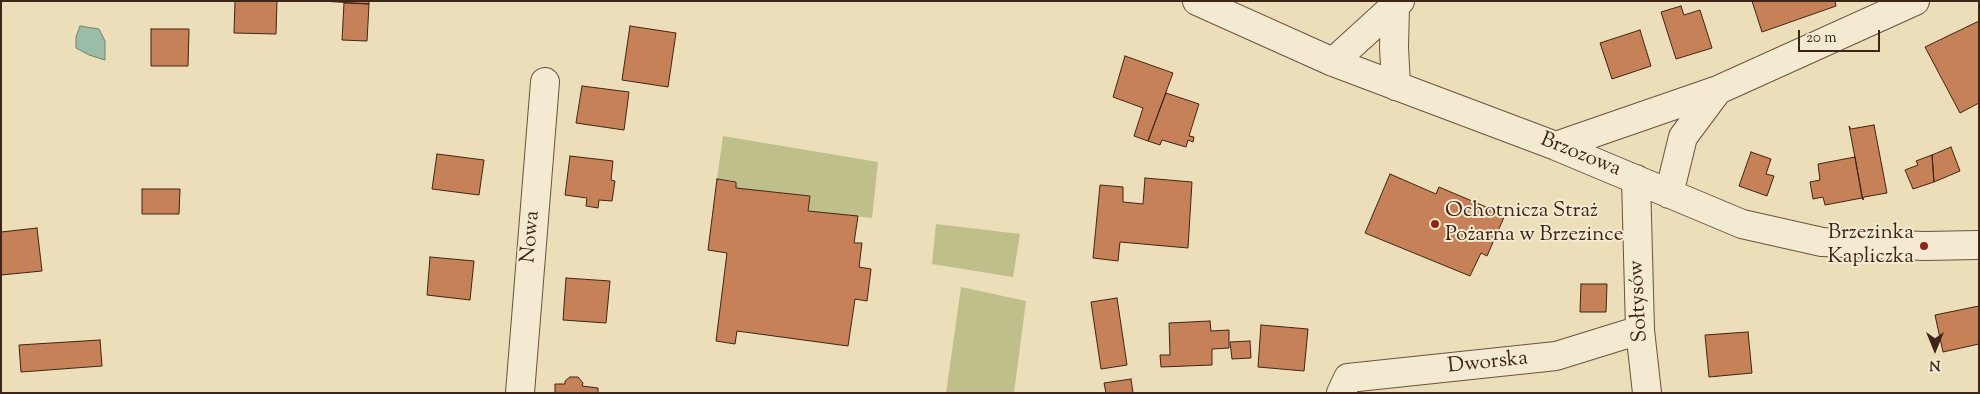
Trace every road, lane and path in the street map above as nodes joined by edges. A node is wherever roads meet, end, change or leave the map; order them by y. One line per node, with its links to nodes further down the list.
1 (1197, 1): 4 (street, Brzozowa)
2 (1915, 1): 7 (street)
3 (1398, 3): 4 (street); 6 (street)
4 (1333, 62): 6 (street, Brzozowa)
5 (545, 82): 13 (street, Nowa)
6 (1396, 86): 8 (street, Brzozowa)
7 (1718, 90): 8 (street); 10 (street)
8 (1556, 146): 9 (street, Brzozowa)
9 (1636, 179): 10 (street, Brzozowa); 12 (street, Sołtysów)
10 (1669, 194): 11 (street, Brzozowa)
11 (1979, 245)
12 (1640, 330): 14 (street, Dworska); 15 (street, Sołtysów)
13 (520, 393)
14 (1341, 393)
15 (1646, 393)

